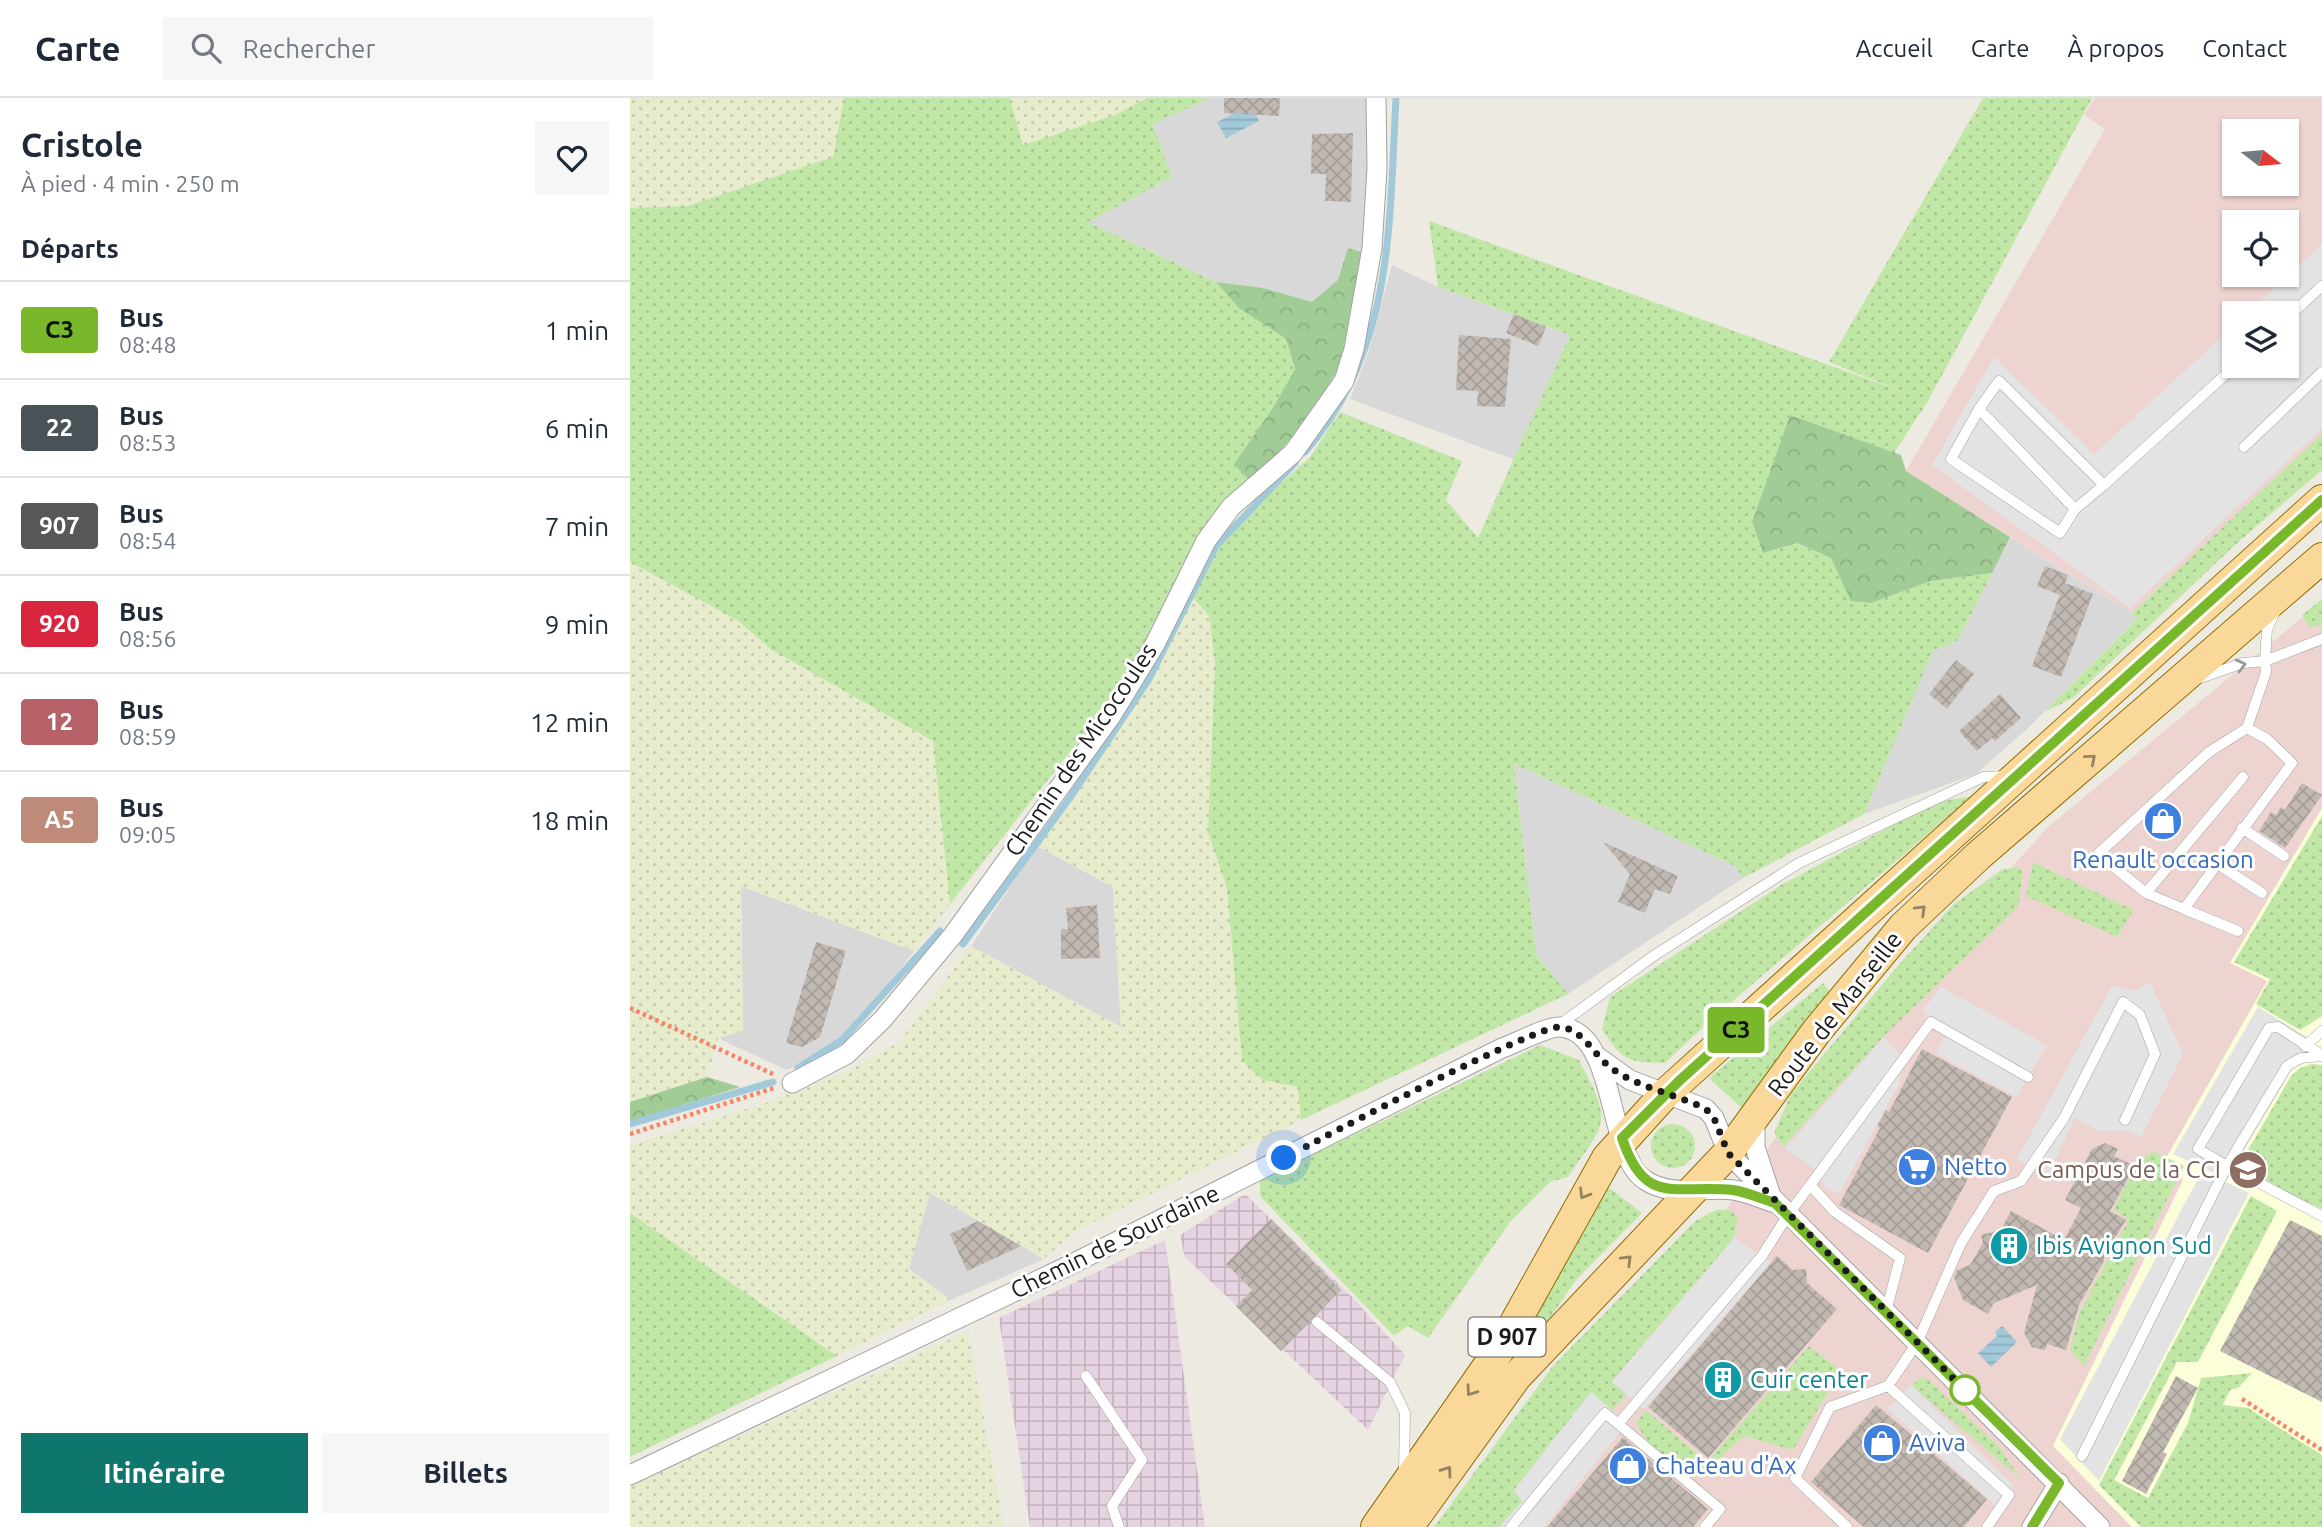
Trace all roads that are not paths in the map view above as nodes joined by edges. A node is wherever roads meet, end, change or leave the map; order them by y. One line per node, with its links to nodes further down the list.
1 (1376, 98): 32 (street, Chemin des Micocoules)
2 (2322, 286): 3 (lane)
3 (2299, 307)
4 (2322, 372): 7 (lane)
5 (2222, 378): 8 (lane)
6 (1979, 409): 8 (lane); 10 (lane); 10 (lane)
7 (2244, 447)
8 (2104, 485): 10 (lane)
9 (2322, 500): 17 (main road, Route de Marseille / D 907)
10 (2075, 509)
11 (2322, 558): 12 (main road, Route de Marseille / D 907)
12 (2286, 589): 14 (lane); 15 (main road, Route de Marseille / D 907)
13 (2322, 639): 14 (lane)
14 (2265, 661): 15 (lane, one-way to 14); 16 (lane)
15 (2176, 685): 34 (main road, Route de Marseille / D 907, one-way to 15)
16 (2247, 728): 19 (lane); 22 (lane)
17 (2017, 776): 26 (lane); 33 (main road, Route de Marseille / D 907)
18 (2243, 777): 22 (lane)
19 (2242, 828): 20 (lane); 21 (lane)
20 (2284, 856)
21 (2216, 863): 23 (lane); 24 (lane)
22 (2146, 892): 24 (lane)
23 (2262, 893)
24 (2184, 909): 25 (lane)
25 (2238, 931)
26 (1558, 1026): 29 (street); 50 (street, Chemin de Sourdaine)
27 (2322, 1031): 28 (lane)
28 (2305, 1046): 30 (lane); 38 (lane)
29 (1592, 1052): 33 (street); 36 (street)
30 (2322, 1055): 38 (lane)
31 (2028, 1077): 39 (lane)
32 (792, 1083)
33 (1664, 1095): 36 (main road, Route de Marseille / D 907); 37 (street)
34 (1755, 1115): 37 (main road, Route de Marseille / D 907); 41 (street)
35 (2126, 1120): 45 (lane)
36 (1622, 1138): 40 (street); 52 (main road, Route de Marseille / D 907, one-way to 52)
37 (1728, 1153): 40 (main road, Route de Marseille / D 907); 41 (street)
38 (2227, 1166): 42 (lane); 49 (lane)
39 (1810, 1185): 41 (lane); 43 (lane)
40 (1694, 1191): 41 (street); 55 (main road, Route de Marseille / D 907, one-way to 40)
41 (1782, 1209): 43 (street); 48 (lane)
42 (2322, 1216)
43 (1886, 1312): 45 (street)
44 (1317, 1322): 52 (lane)
45 (1917, 1343): 47 (lane); 51 (street)
46 (1086, 1376): 53 (lane)
47 (1888, 1386): 58 (lane); 59 (lane)
48 (1618, 1424): 56 (lane); 57 (lane)
49 (2082, 1456)
50 (630, 1475)
51 (2059, 1483): 60 (street); 61 (street)
52 (1404, 1486): 54 (main road, Route de Marseille / D 907)
53 (1119, 1527)
54 (1376, 1527)
55 (1408, 1527)
56 (1511, 1527)
57 (1705, 1527)
58 (1847, 1527)
59 (1987, 1527)
60 (2032, 1527)
61 (2101, 1527)

